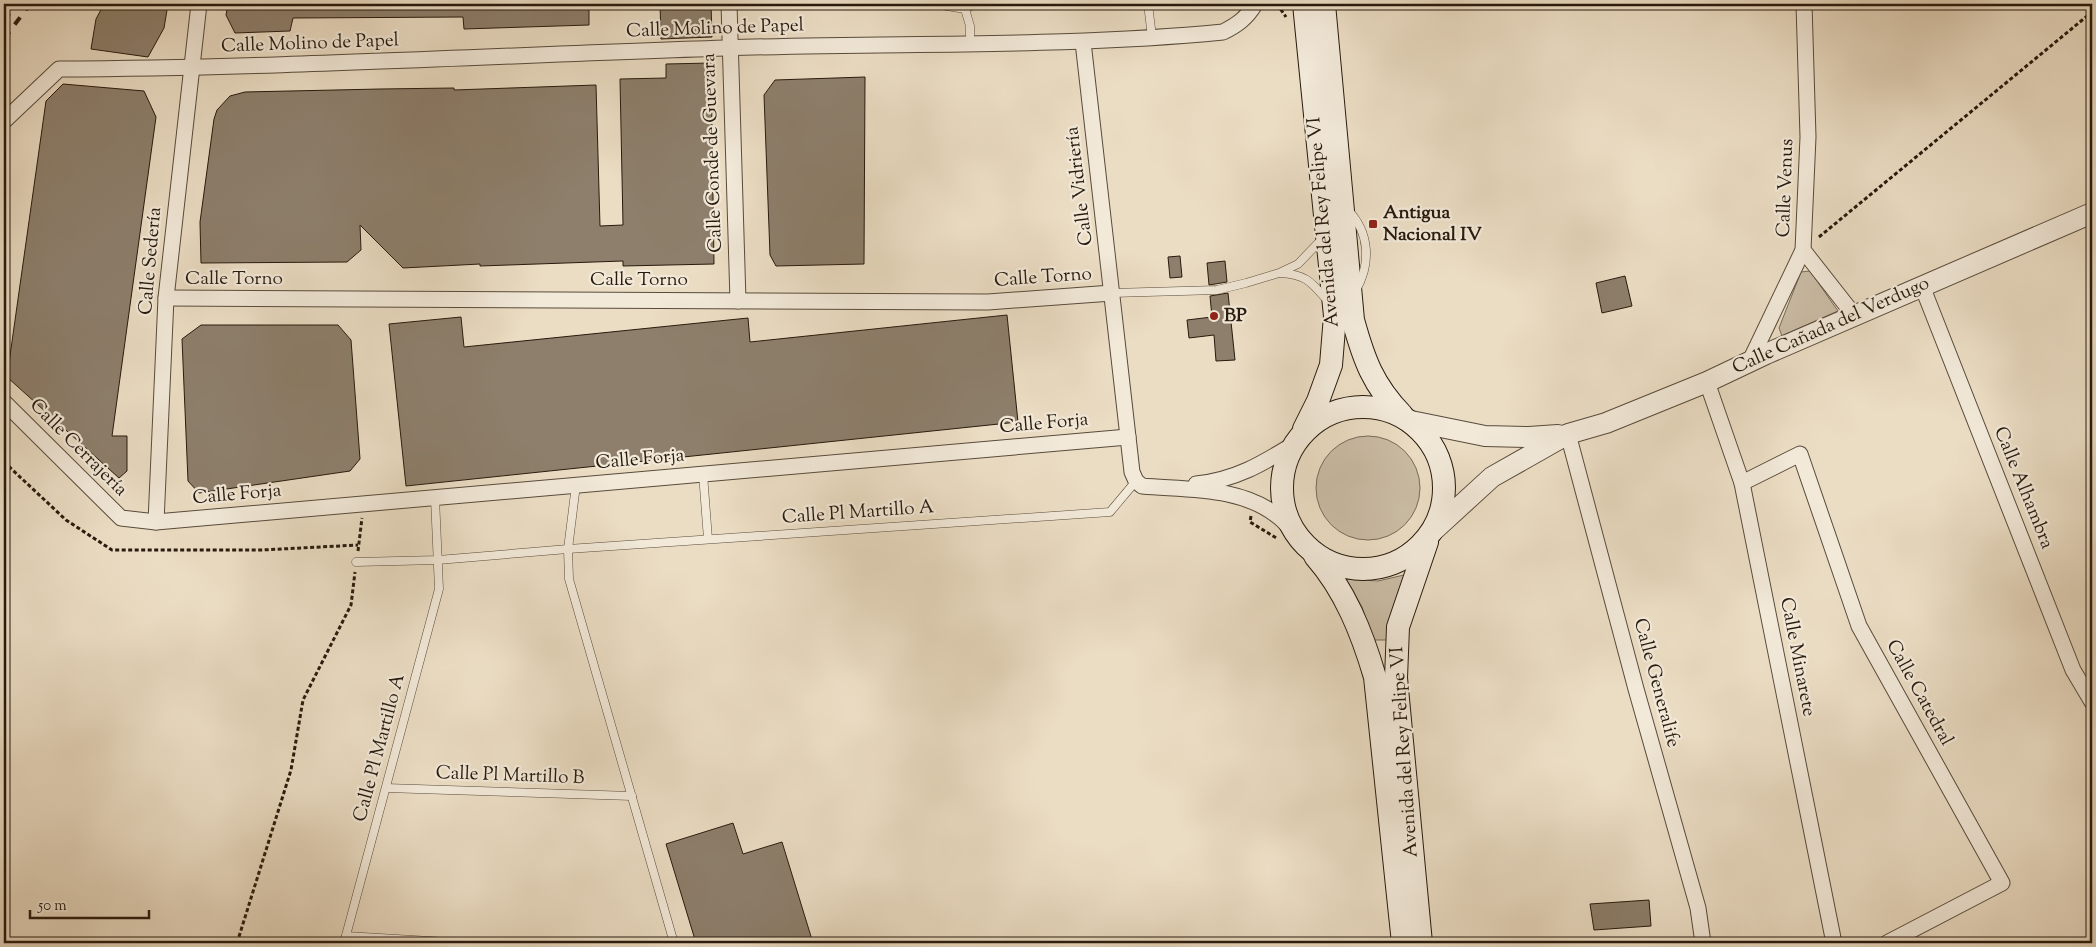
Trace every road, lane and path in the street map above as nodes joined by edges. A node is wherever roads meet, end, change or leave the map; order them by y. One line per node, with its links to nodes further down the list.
1 (199, 4): 15 (street, Calle Sedería)
2 (729, 4): 14 (street, Calle Conde de Guevara)
3 (935, 4): 9 (lane)
4 (975, 4): 9 (lane)
5 (1148, 4): 11 (lane)
6 (1255, 4): 11 (street, Calle Molino de Papel)
7 (1804, 4): 19 (street, Calle Venus)
8 (1308, 5): 18 (main road, Avenida del Rey Felipe VI); 30 (main road, Avenida del Rey Felipe VI)
9 (965, 8): 13 (lane)
10 (2092, 12): 19 (path)
11 (1152, 37): 12 (street, Calle Molino de Papel)
12 (1083, 42): 13 (street, Calle Molino de Papel); 22 (street, Calle Vidriería)
13 (970, 44): 14 (street, Calle Molino de Papel)
14 (730, 48): 15 (street, Calle Molino de Papel); 24 (street, Calle Conde de Guevara)
15 (191, 69): 16 (street); 23 (street, Calle Sedería)
16 (4, 121)
17 (2092, 213): 21 (street, Calle Cañada del Verdugo)
18 (1326, 235): 20 (lane); 26 (main road, Avenida del Rey Felipe VI)
19 (1804, 250): 25 (street); 27 (street, Calle Venus)
20 (1279, 273): 22 (lane); 26 (lane)
21 (1922, 286): 25 (street, Calle Cañada del Verdugo); 49 (street, Calle Alhambra)
22 (1112, 293): 24 (street, Calle Torno); 32 (street, Calle Vidriería)
23 (166, 298): 24 (street, Calle Torno); 42 (street, Calle Sedería)
24 (738, 301)
25 (1854, 315): 27 (street, Calle Cañada del Verdugo)
26 (1335, 316): 33 (main road, Avenida del Rey Felipe VI)
27 (1750, 362): 28 (street, Calle Cañada del Verdugo)
28 (1707, 382): 31 (street, Calle Cañada del Verdugo); 36 (street, Calle Minarete)
29 (4, 402): 42 (street, Calle Cerrajería)
30 (1406, 418): 31 (street); 33 (main road); 43 (main road)
31 (1568, 434): 43 (street); 58 (street, Calle Generalife)
32 (1128, 437): 34 (street, Calle Forja); 35 (street, Calle Vidriería)
33 (1298, 439): 38 (street); 45 (main road)
34 (703, 474): 37 (street, Calle Forja); 44 (lane)
35 (1136, 481): 38 (street); 44 (lane, Calle Pl Martillo A)
36 (1742, 483): 59 (street, Calle Minarete); 60 (street, Calle Catedral)
37 (576, 486): 39 (street, Calle Forja); 46 (lane)
38 (1158, 488): 40 (street)
39 (435, 498): 41 (street, Calle Forja); 47 (lane, Calle Pl Martillo A)
40 (1252, 501): 45 (street); 45 (path)
41 (363, 504): 42 (street, Calle Forja); 48 (path)
42 (156, 522)
43 (1431, 533): 45 (main road); 57 (main road, Avenida del Rey Felipe VI)
44 (708, 540): 46 (lane, Calle Pl Martillo A)
45 (1296, 543): 56 (main road, Avenida del Rey Felipe VI)
46 (568, 549): 47 (lane, Calle Pl Martillo A); 51 (lane)
47 (438, 560): 48 (lane, Calle Pl Martillo A); 50 (lane, Calle Pl Martillo A)
48 (356, 562): 53 (path)
49 (2092, 702)
50 (386, 788): 51 (lane, Calle Pl Martillo B); 52 (lane, Calle Pl Martillo A)
51 (632, 796): 55 (lane)
52 (345, 940): 54 (lane)
53 (237, 943)
54 (464, 943)
55 (674, 943)
56 (1403, 943)
57 (1421, 943)
58 (1703, 943)
59 (1834, 943)
60 (1887, 943)

